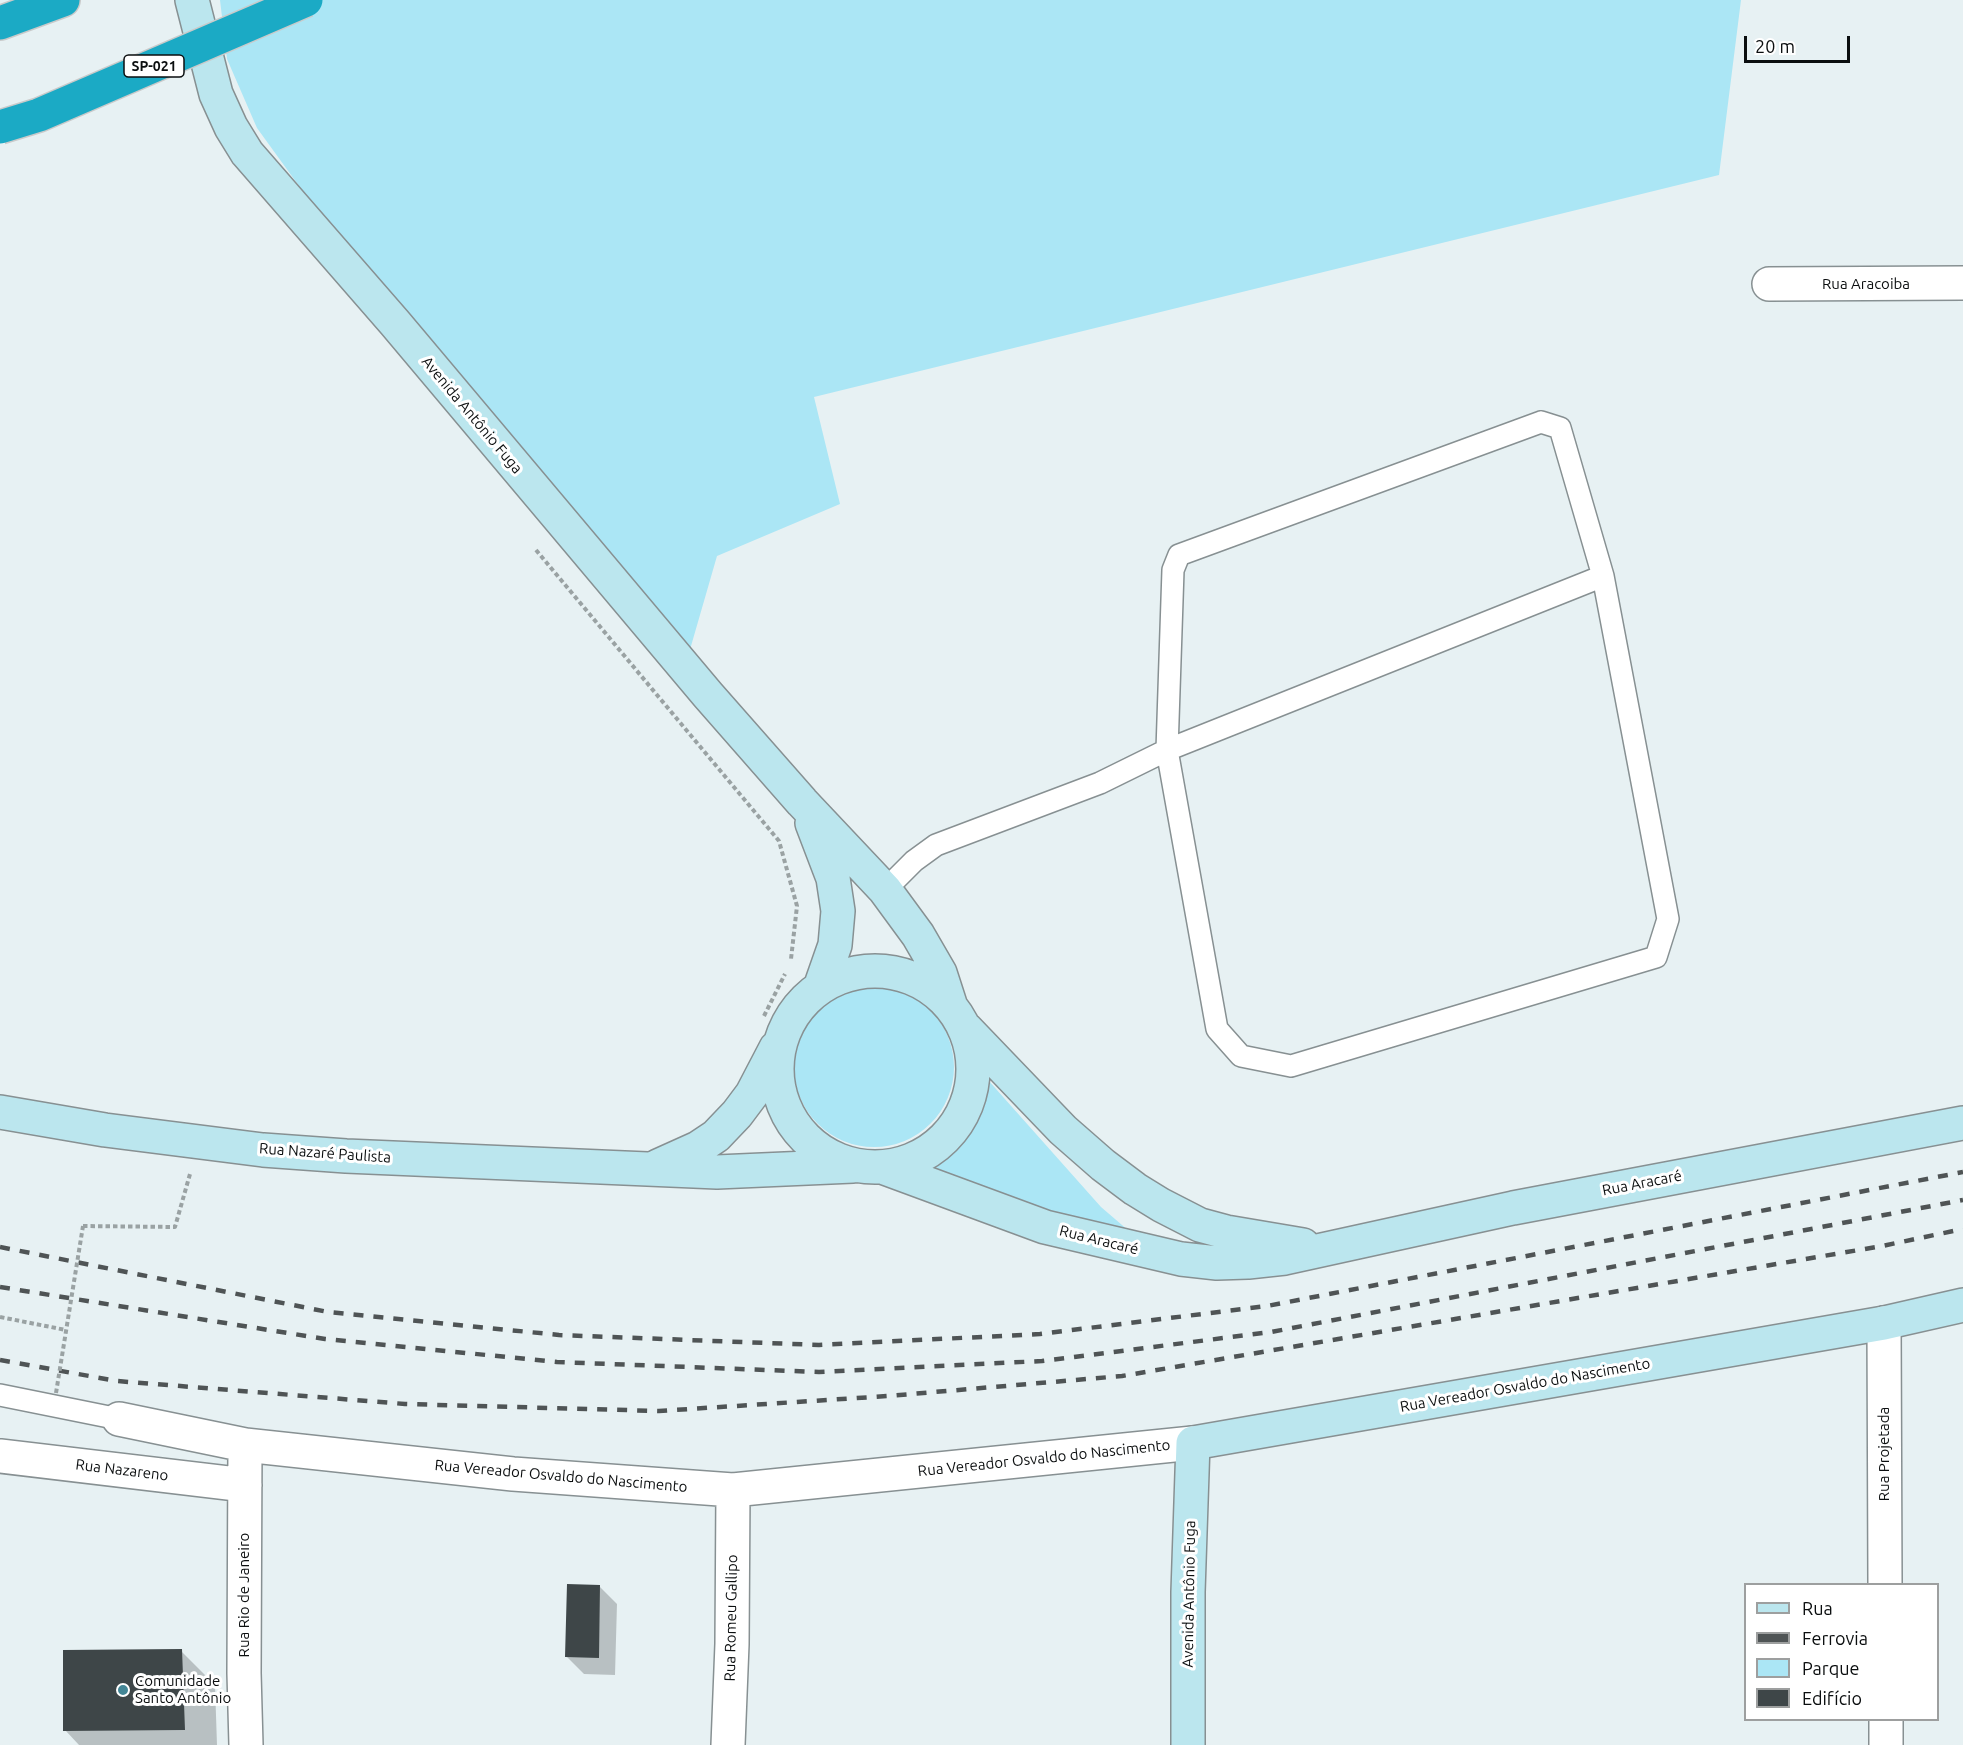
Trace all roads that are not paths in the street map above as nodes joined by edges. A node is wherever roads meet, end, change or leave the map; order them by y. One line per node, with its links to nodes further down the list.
1 (63, 0): 4 (highway)
2 (192, 0): 10 (main road, Avenida Antônio Fuga)
3 (306, 0): 5 (highway, SP-021, bridge)
4 (0, 23)
5 (0, 127)
6 (1963, 283): 7 (street, Rua Aracoiba)
7 (1769, 284)
8 (1603, 576): 9 (lane); 9 (lane); 9 (lane)
9 (1167, 750): 11 (lane)
10 (802, 802): 11 (main road, Avenida Antônio Fuga); 12 (main road, Avenida Antônio Fuga)
11 (885, 890): 13 (main road, Avenida Antônio Fuga)
12 (821, 985): 13 (main road); 14 (main road)
13 (957, 1016): 17 (main road); 19 (main road, Rua Aracaré)
14 (772, 1028): 17 (main road); 18 (main road, Rua Nazaré Paulista)
15 (0, 1112): 18 (main road, Rua Nazaré Paulista)
16 (1963, 1123): 19 (main road, Rua Aracaré)
17 (869, 1167): 18 (main road, Rua Nazaré Paulista); 19 (main road, Rua Aracaré)
18 (653, 1168)
19 (1323, 1249)
20 (1963, 1305): 21 (main road, Rua Vereador Osvaldo do Nascimento)
21 (1884, 1323): 24 (main road, Rua Vereador Osvaldo do Nascimento); 29 (street, Rua Projetada)
22 (0, 1395): 23 (lane)
23 (119, 1419): 25 (street, Rua Vereador Osvaldo do Nascimento)
24 (1193, 1443): 28 (street, Rua Vereador Osvaldo do Nascimento); 33 (main road, Avenida Antônio Fuga)
25 (245, 1445): 27 (street, Rua Rio de Janeiro); 28 (street, Rua Vereador Osvaldo do Nascimento)
26 (0, 1456): 27 (street, Rua Nazareno)
27 (245, 1485): 31 (street, Rua Rio de Janeiro)
28 (733, 1490): 32 (street, Rua Romeu Gallipo)
29 (1885, 1583)
30 (1886, 1721): 34 (street)
31 (246, 1745)
32 (728, 1745)
33 (1188, 1745)
34 (1886, 1745)

